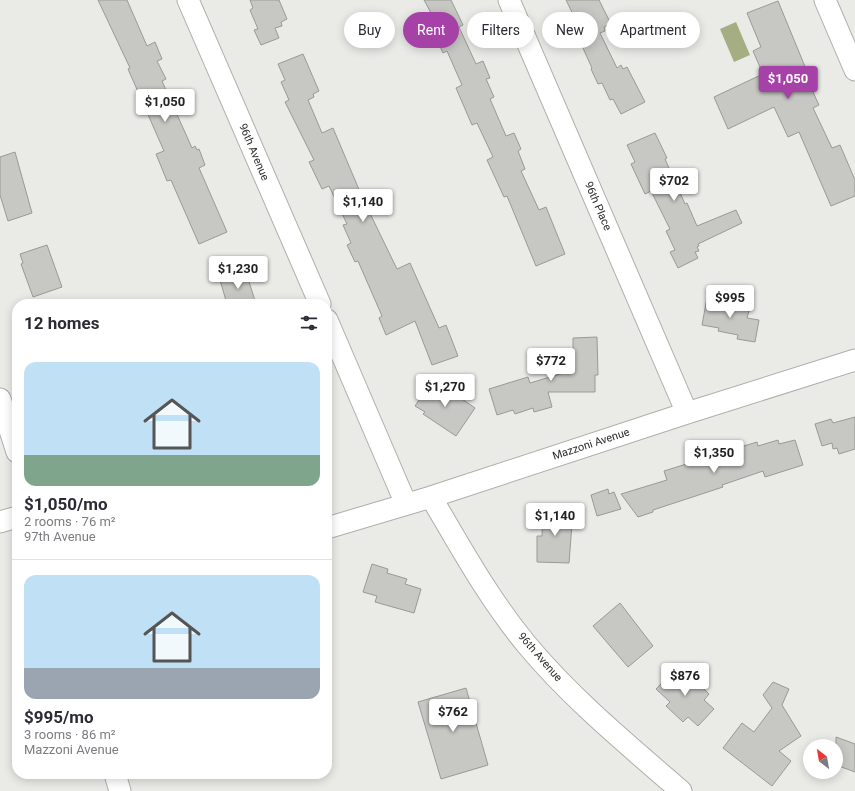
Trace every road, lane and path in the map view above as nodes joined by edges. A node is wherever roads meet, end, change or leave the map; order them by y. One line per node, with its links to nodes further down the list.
1 (188, 0): 5 (street, 96th Avenue)
2 (509, 0): 9 (street, 96th Place)
3 (825, 0): 4 (street)
4 (855, 70)
5 (318, 299)
6 (332, 332): 12 (street)
7 (855, 360): 9 (street, Mazzoni Avenue)
8 (0, 399): 10 (street)
9 (687, 413): 11 (street, Mazzoni Avenue)
10 (12, 436)
11 (431, 497): 12 (street, Mazzoni Avenue); 16 (street, 96th Avenue)
12 (406, 504): 15 (street, Mazzoni Avenue)
13 (12, 518): 14 (street)
14 (0, 522)
15 (332, 526)
16 (681, 791)

